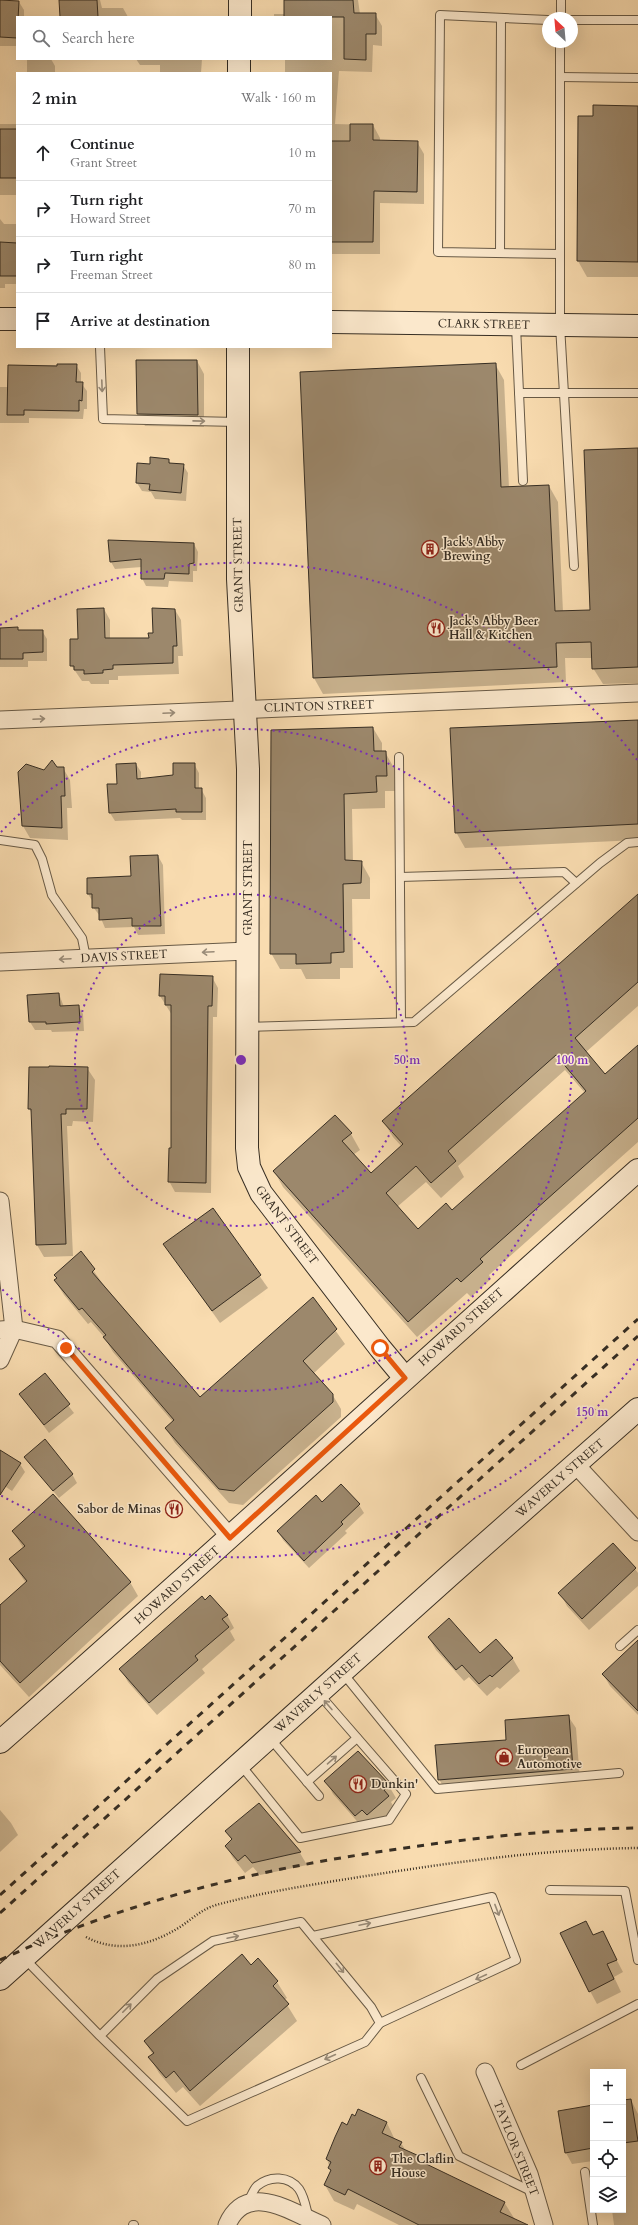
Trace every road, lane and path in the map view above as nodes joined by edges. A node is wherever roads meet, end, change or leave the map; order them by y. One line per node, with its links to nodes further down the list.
1 (240, 0): 4 (street)
2 (561, 0): 3 (lane)
3 (560, 12)
4 (240, 16)
5 (501, 18): 6 (lane); 14 (lane); 14 (lane)
6 (542, 20)
7 (578, 20): 8 (lane)
8 (638, 20)
9 (560, 48): 12 (lane)
10 (239, 60): 11 (street)
11 (239, 72)
12 (560, 77): 13 (lane); 15 (lane)
13 (638, 78)
14 (500, 253): 15 (lane)
15 (560, 254): 20 (lane)
16 (0, 319): 17 (street)
17 (16, 319)
18 (332, 322): 19 (street, CLARK STREET)
19 (516, 325): 20 (street, CLARK STREET); 25 (lane)
20 (560, 325): 21 (street, CLARK STREET); 24 (lane)
21 (638, 326)
22 (100, 348): 27 (lane, one-way to 27)
23 (238, 348): 27 (street, GRANT STREET)
24 (564, 392): 25 (lane); 26 (lane); 29 (lane)
25 (519, 393): 28 (lane)
26 (638, 393)
27 (238, 422): 31 (street, GRANT STREET)
28 (523, 481)
29 (574, 566)
30 (638, 693): 31 (street, CLINTON STREET)
31 (245, 710): 32 (street, CLINTON STREET, one-way to 31); 38 (street, GRANT STREET)
32 (0, 720)
33 (399, 757): 36 (lane)
34 (0, 840): 39 (lane)
35 (638, 842): 37 (lane)
36 (400, 877): 37 (lane); 41 (lane)
37 (576, 883): 41 (lane)
38 (248, 951): 39 (street, DAVIS STREET, one-way to 39); 42 (street, GRANT STREET)
39 (86, 958): 40 (street, DAVIS STREET, one-way to 40)
40 (0, 962)
41 (401, 1022): 42 (lane)
42 (247, 1027): 47 (street, GRANT STREET)
43 (638, 1170): 47 (street, HOWARD STREET)
44 (0, 1201): 45 (street)
45 (7, 1329): 46 (street); 51 (street)
46 (0, 1360)
47 (405, 1378): 51 (street, HOWARD STREET)
48 (638, 1410): 49 (street, WAVERLY STREET)
49 (575, 1464): 50 (street); 54 (street, WAVERLY STREET)
50 (638, 1532)
51 (230, 1538): 58 (street, HOWARD STREET)
52 (638, 1630): 53 (lane)
53 (620, 1646)
54 (342, 1671): 55 (street, WAVERLY STREET); 60 (lane)
55 (318, 1693): 56 (street, WAVERLY STREET); 57 (lane, one-way to 55)
56 (268, 1737): 59 (street, WAVERLY STREET); 61 (lane)
57 (357, 1738): 59 (lane); 61 (lane, one-way to 57)
58 (0, 1742)
59 (239, 1763): 67 (street, WAVERLY STREET)
60 (619, 1774)
61 (307, 1782): 62 (lane)
62 (320, 1796)
63 (638, 1848): 66 (path)
64 (550, 1890): 68 (lane)
65 (314, 1936): 71 (lane, one-way to 71); 71 (lane, one-way to 71); 72 (lane, one-way to 65)
66 (86, 1937)
67 (23, 1957): 69 (street, WAVERLY STREET); 72 (lane)
68 (638, 1960)
69 (0, 1979)
70 (638, 2004): 73 (lane)
71 (380, 2023): 72 (lane, one-way to 72)
72 (100, 2036)
73 (521, 2065)
74 (484, 2072): 77 (street, TAYLOR STREET)
75 (421, 2078): 77 (lane)
76 (585, 2172): 82 (lane)
77 (535, 2193): 81 (street, TAYLOR STREET)
78 (248, 2202): 79 (street); 79 (lane); 80 (street)
79 (315, 2222)
80 (227, 2225)
81 (544, 2225)
82 (593, 2225)

